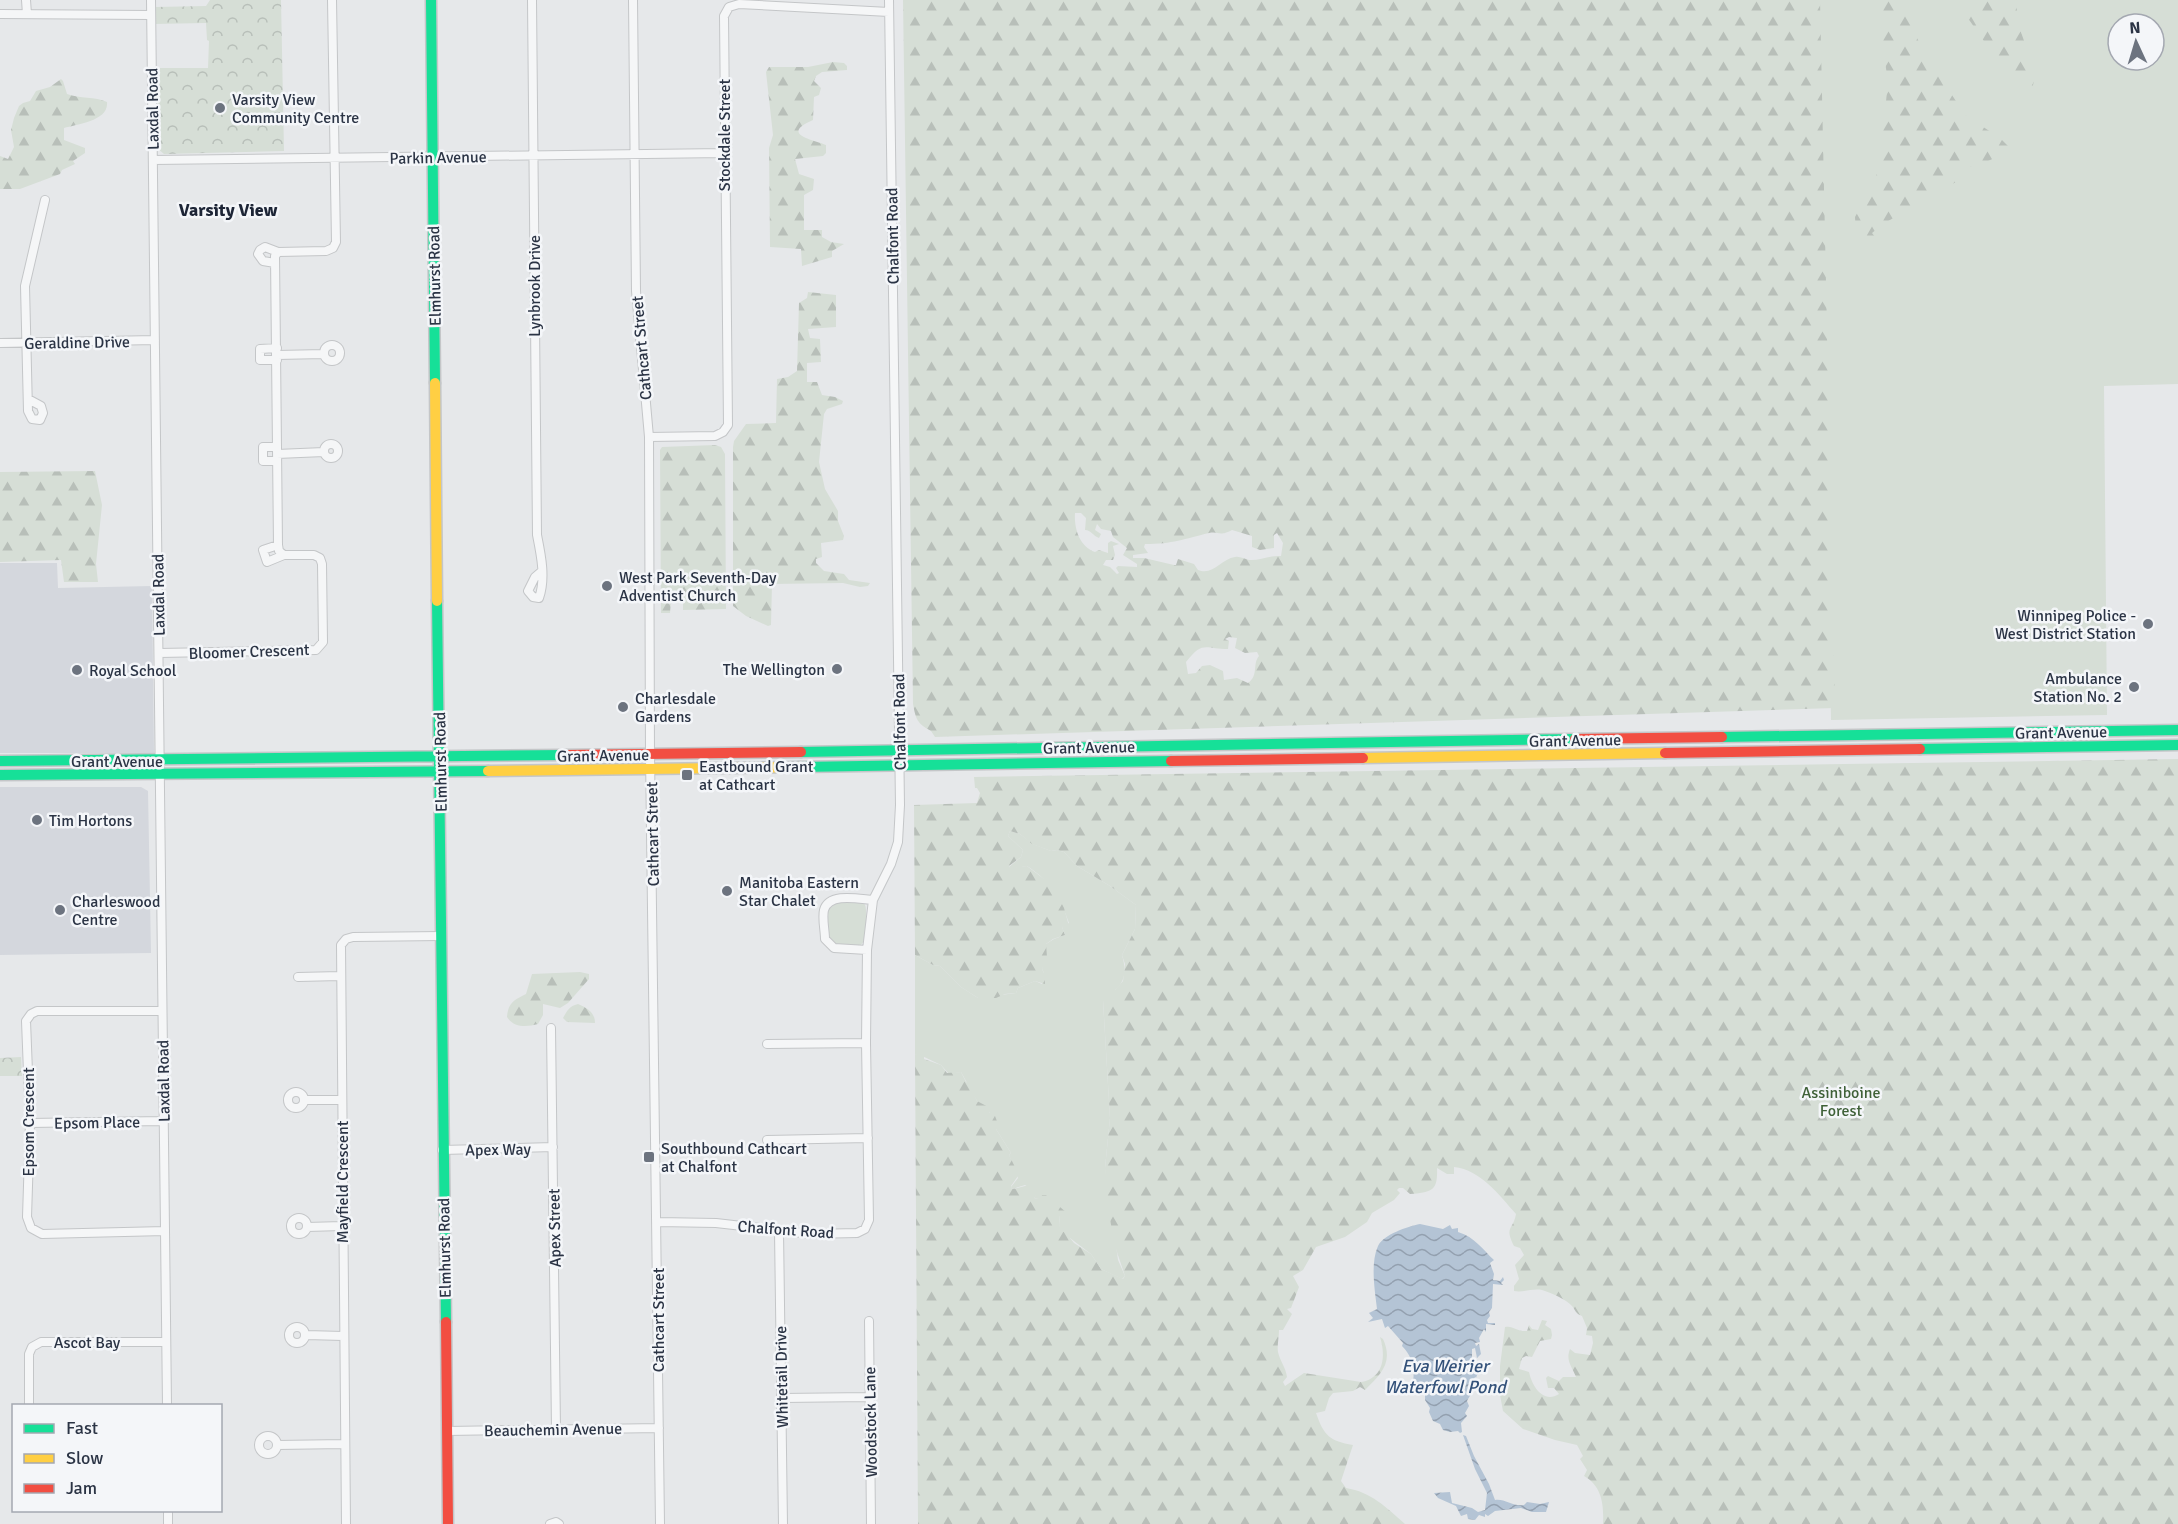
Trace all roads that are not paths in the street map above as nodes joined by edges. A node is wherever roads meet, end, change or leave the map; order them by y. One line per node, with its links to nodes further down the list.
1 (27, 0): 10 (street)
2 (151, 0): 11 (street, Laxdal Road)
3 (332, 0): 16 (street)
4 (431, 0): 15 (main road, Elmhurst Road)
5 (532, 0): 14 (street, Lynbrook Drive)
6 (633, 0): 13 (street, Cathcart Street)
7 (889, 0): 8 (street, Chalfont Road)
8 (889, 12): 12 (street, Stockdale Street); 36 (street, Chalfont Road)
9 (0, 14): 10 (street)
10 (27, 14): 11 (street)
11 (151, 15): 17 (street, Laxdal Road)
12 (724, 153): 13 (street, Parkin Avenue); 27 (street, Stockdale Street)
13 (633, 154): 14 (street, Parkin Avenue); 27 (street, Cathcart Street)
14 (534, 155): 15 (street, Parkin Avenue); 32 (street, Lynbrook Drive)
15 (433, 157): 16 (street, Parkin Avenue); 38 (main road, Elmhurst Road)
16 (335, 159): 17 (street, Parkin Avenue); 19 (street)
17 (153, 160): 21 (street, Laxdal Road)
18 (45, 200): 22 (street)
19 (278, 252): 20 (street); 20 (street)
20 (275, 263): 24 (street)
21 (155, 340): 22 (street, Geraldine Drive); 33 (street, Laxdal Road)
22 (25, 342): 23 (street, Geraldine Drive); 26 (street)
23 (0, 343)
24 (277, 354): 25 (street); 29 (street)
25 (324, 354)
26 (28, 399)
27 (649, 437): 37 (street, Cathcart Street)
28 (324, 452): 29 (street)
29 (277, 454): 30 (street)
30 (278, 545): 31 (street); 31 (street, Bloomer Crescent)
31 (284, 555): 33 (street, Bloomer Crescent)
32 (542, 571)
33 (159, 653): 41 (street, Laxdal Road)
34 (2178, 730): 36 (main road, Grant Avenue)
35 (2178, 744): 42 (main road, Grant Avenue)
36 (899, 750): 37 (main road, Grant Avenue); 42 (street, Chalfont Road)
37 (650, 754): 38 (main road, Grant Avenue); 43 (street, Cathcart Street)
38 (440, 756): 39 (main road, Grant Avenue); 44 (main road, Elmhurst Road)
39 (289, 758): 41 (main road, Grant Avenue); 45 (main road)
40 (0, 761): 41 (main road, Grant Avenue)
41 (160, 761): 46 (street, Laxdal Road)
42 (899, 765): 43 (main road, Grant Avenue); 48 (street, Chalfont Road)
43 (651, 769): 44 (main road, Grant Avenue); 65 (street, Cathcart Street)
44 (440, 770): 45 (main road, Grant Avenue); 49 (main road, Elmhurst Road)
45 (288, 772): 46 (main road, Grant Avenue)
46 (160, 774): 47 (main road, Grant Avenue); 53 (street, Laxdal Road)
47 (0, 775)
48 (873, 900): 50 (street, Chalfont Road); 50 (street)
49 (442, 936): 51 (street, Mayfield Crescent); 64 (main road, Elmhurst Road)
50 (867, 950): 55 (street, Chalfont Road)
51 (340, 976): 52 (street); 58 (street, Mayfield Crescent)
52 (298, 977)
53 (162, 1011): 59 (street, Laxdal Road); 60 (street, Epsom Crescent)
54 (551, 1028): 63 (street, Apex Street)
55 (866, 1043): 56 (street); 61 (street, Chalfont Road)
56 (767, 1044)
57 (304, 1100): 58 (street)
58 (341, 1100): 66 (street, Mayfield Crescent)
59 (164, 1121): 60 (street, Epsom Place); 68 (street, Laxdal Road)
60 (30, 1123): 68 (street, Epsom Crescent)
61 (868, 1138): 62 (street); 69 (street, Chalfont Road)
62 (767, 1140)
63 (553, 1148): 64 (street, Apex Way); 79 (street, Apex Street)
64 (442, 1150): 80 (main road, Elmhurst Road)
65 (658, 1222): 69 (street, Chalfont Road); 78 (street, Cathcart Street)
66 (342, 1226): 67 (street); 72 (street, Mayfield Crescent)
67 (307, 1227)
68 (165, 1231): 73 (street, Laxdal Road)
69 (779, 1231): 75 (street, Whitetail Drive)
70 (869, 1321): 74 (street, Woodstock Lane)
71 (306, 1335): 72 (street)
72 (344, 1336): 81 (street, Mayfield Crescent)
73 (166, 1342): 76 (street, Ascot Bay); 77 (street, Laxdal Road)
74 (869, 1397): 75 (street); 89 (street, Woodstock Lane)
75 (782, 1398): 88 (street, Whitetail Drive)
76 (29, 1404)
77 (167, 1404)
78 (659, 1428): 79 (street, Beauchemin Avenue); 87 (street, Cathcart Street)
79 (556, 1429): 80 (street, Beauchemin Avenue)
80 (447, 1431): 84 (main road, Elmhurst Road)
81 (344, 1444): 82 (street); 83 (street, Mayfield Crescent)
82 (277, 1445)
83 (346, 1524)
84 (448, 1524)
85 (550, 1524): 86 (street)
86 (559, 1524)
87 (660, 1524)
88 (783, 1524)
89 (871, 1524)

